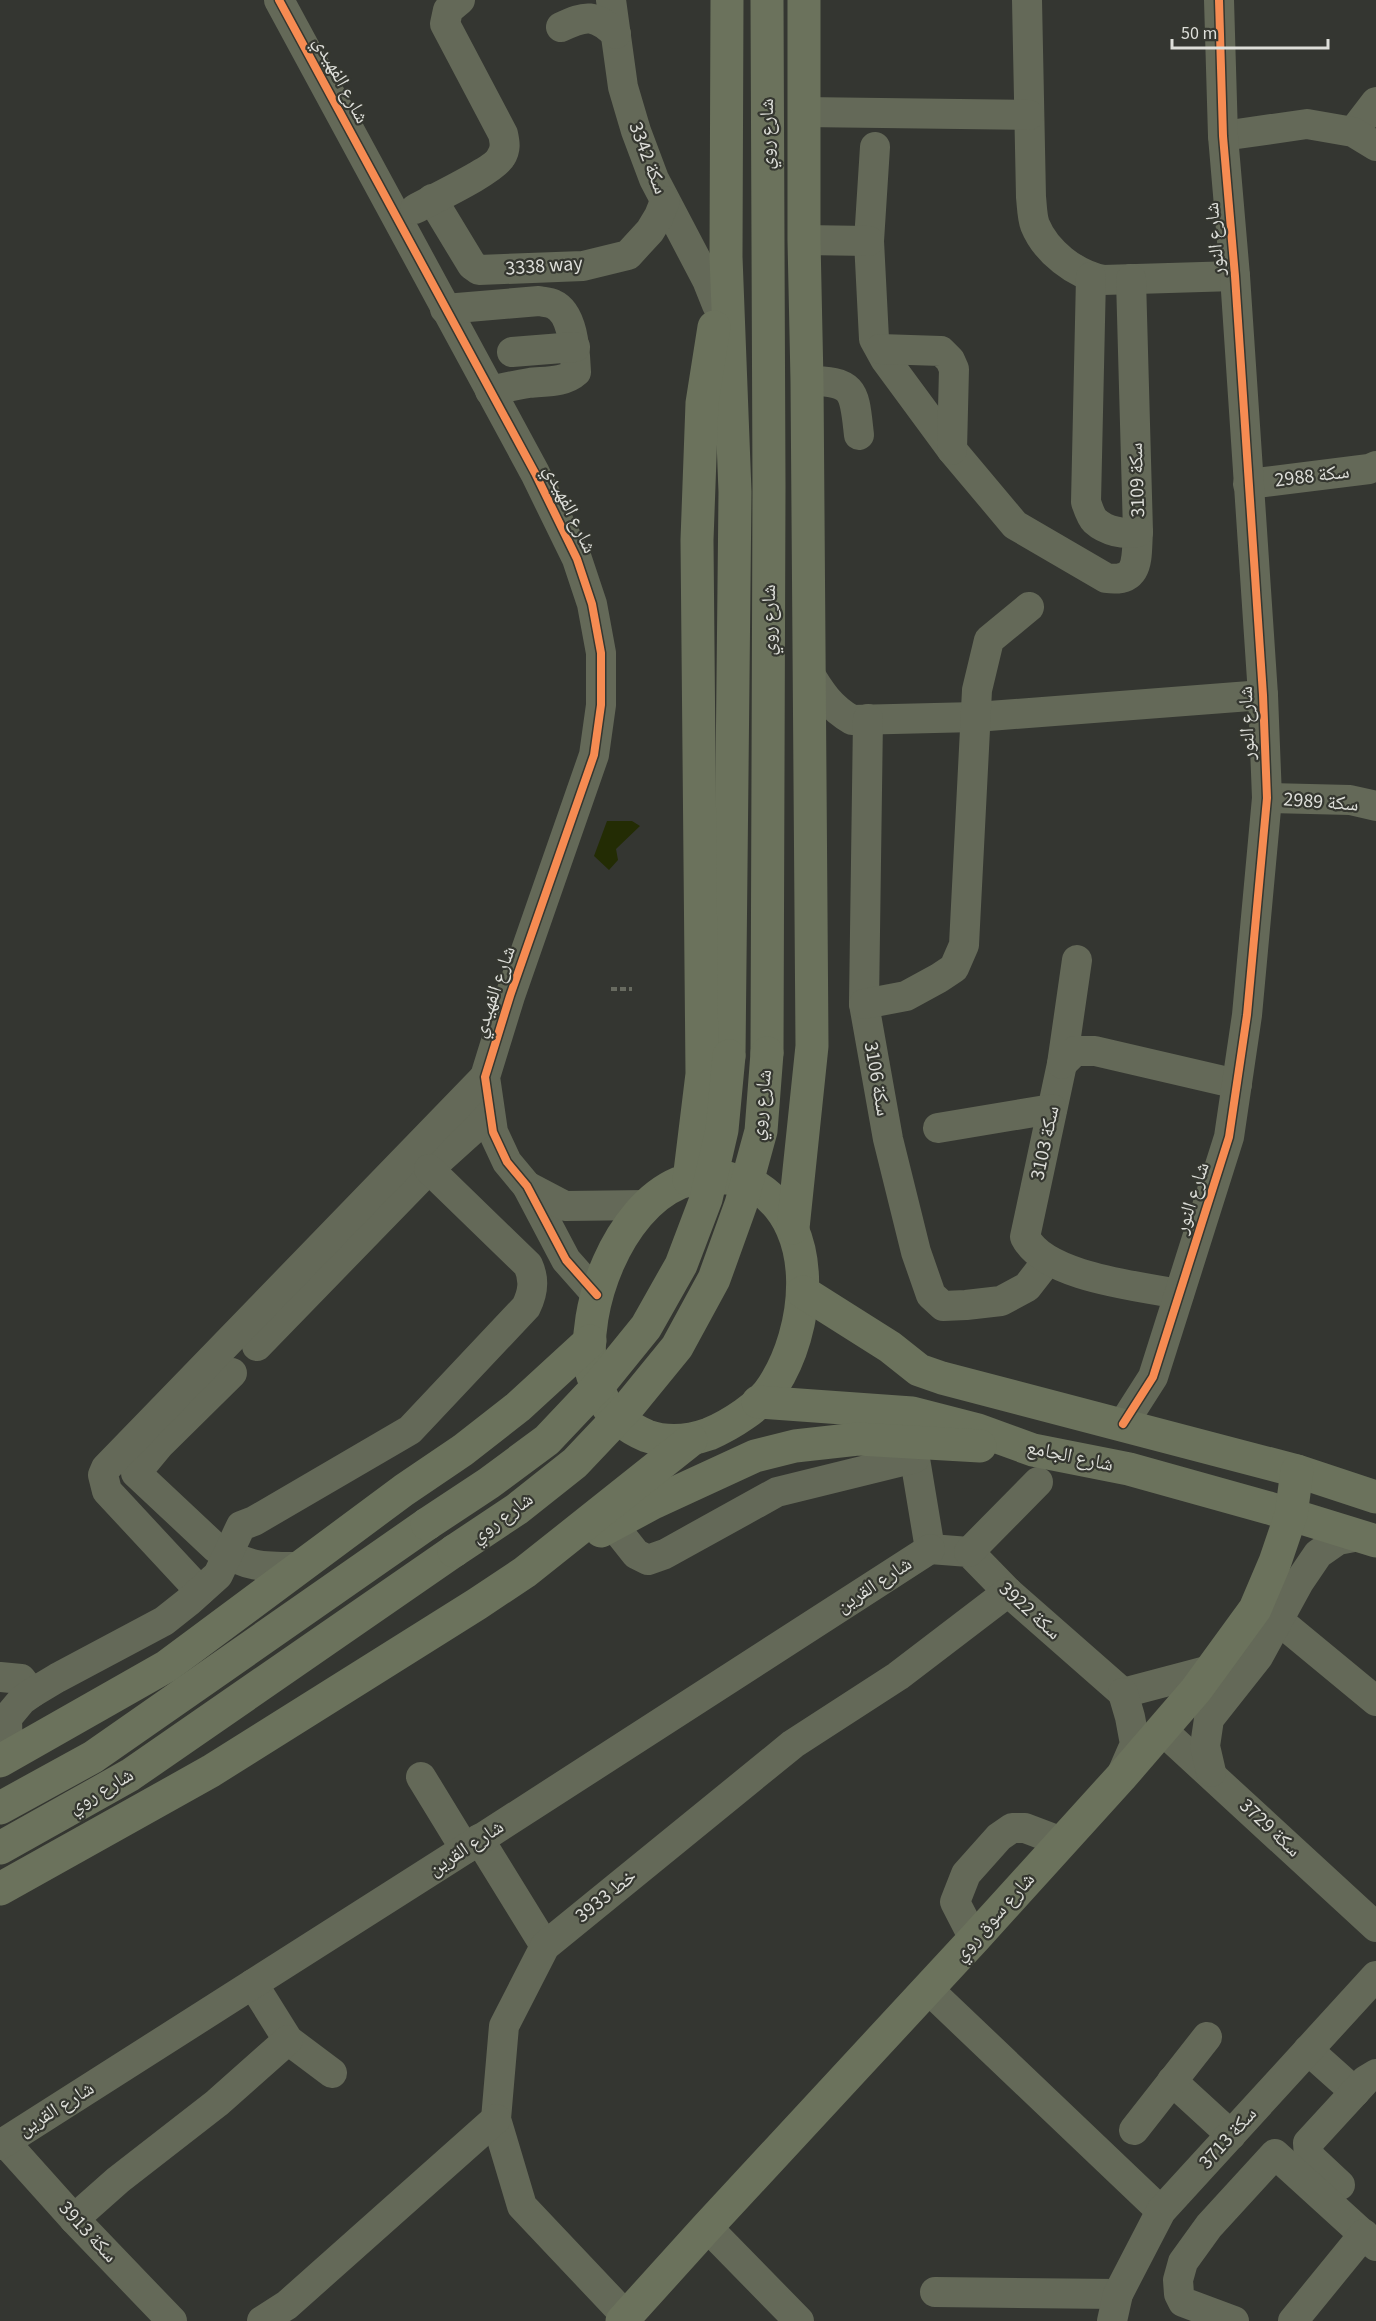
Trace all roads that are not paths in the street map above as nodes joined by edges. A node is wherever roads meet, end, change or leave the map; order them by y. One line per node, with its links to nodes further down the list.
1 (279, 0): 19 (street, شارع الفهيدي)
2 (460, 0): 17 (street)
3 (611, 0): 10 (street, سكة 3342)
4 (727, 0): 23 (main road, شارع روي)
5 (767, 0): 22 (main road, شارع روي)
6 (804, 0): 12 (main road)
7 (1027, 0): 13 (street)
8 (1219, 0): 14 (street, شارع النور)
9 (561, 27): 10 (street)
10 (616, 34): 18 (street, سكة 3342)
11 (1376, 102): 15 (street)
12 (804, 112): 13 (street); 20 (main road)
13 (1029, 115): 25 (street)
14 (1222, 136): 15 (street); 24 (street, شارع النور)
15 (1365, 139)
16 (875, 147): 21 (street)
17 (432, 199): 18 (street, 3338 way); 19 (street)
18 (665, 201): 27 (street, سكة 3342)
19 (397, 219): 28 (street, شارع الفهيدي)
20 (804, 240): 21 (street); 32 (main road)
21 (869, 241): 30 (street)
22 (767, 254): 39 (main road); 104 (main road, شارع روي, bridge)
23 (726, 257): 27 (main road); 101 (main road, شارع روي, bridge)
24 (1235, 276): 26 (street); 37 (street, شارع النور)
25 (1091, 277): 26 (street); 38 (street, سكة 3109)
26 (1131, 279): 38 (street, سكة 3109)
27 (717, 305): 56 (main road)
28 (445, 309): 29 (street); 33 (street, شارع الفهيدي)
29 (575, 347): 31 (street); 33 (street)
30 (879, 349): 35 (street); 35 (street)
31 (512, 352)
32 (807, 381): 34 (street); 39 (main road)
33 (490, 391): 50 (street, شارع الفهيدي)
34 (859, 435)
35 (952, 450): 38 (street)
36 (1376, 466): 37 (street, سكة 2988)
37 (1248, 484): 42 (street, شارع النور)
38 (1138, 532)
39 (809, 563): 41 (main road)
40 (1029, 607): 43 (street)
41 (808, 671): 44 (street); 59 (main road)
42 (1263, 695): 43 (street); 45 (street, شارع النور)
43 (976, 717): 44 (street); 48 (street)
44 (868, 719): 48 (street, سكة 3106)
45 (1267, 798): 46 (street, سكة 2989); 51 (street, شارع النور)
46 (1376, 806)
47 (1077, 960): 49 (street, سكة 3103)
48 (864, 1004): 60 (street, سكة 3106)
49 (1062, 1064): 51 (street); 52 (street, سكة 3103)
50 (485, 1077): 53 (street, شارع الفهيدي); 65 (street)
51 (1237, 1084): 62 (street, شارع النور)
52 (1052, 1109): 54 (street); 60 (street, سكة 3103)
53 (490, 1114): 55 (street); 57 (street, شارع الفهيدي)
54 (938, 1128)
55 (429, 1169): 65 (street); 81 (street)
56 (689, 1179): 58 (main road); 59 (main road)
57 (527, 1186): 58 (street, شارع الفهيدي); 63 (street, شارع الفهيدي)
58 (648, 1204): 63 (main road)
59 (793, 1228): 61 (main road)
60 (1048, 1260): 62 (street, سكة 3103)
61 (803, 1292): 67 (main road); 68 (main road)
62 (1179, 1294): 66 (street, شارع النور)
63 (597, 1295): 64 (main road)
64 (590, 1341): 70 (main road); 82 (main road)
65 (241, 1354): 81 (street); 84 (street)
66 (1153, 1377): 68 (street, شارع النور); 69 (street, شارع النور)
67 (758, 1402): 70 (main road); 72 (main road, شارع الجامع)
68 (1123, 1424): 69 (main road)
69 (1163, 1435): 73 (main road)
70 (691, 1440): 83 (main road)
71 (914, 1450): 72 (main road); 77 (main road); 77 (street); 79 (street)
72 (1033, 1450): 76 (main road, شارع الجامع)
73 (1297, 1471): 75 (main road); 76 (main road, شارع سوق روي)
74 (1038, 1482): 80 (street)
75 (1376, 1497)
76 (1291, 1515): 78 (main road, شارع الجامع); 88 (main road, شارع سوق روي)
77 (613, 1525): 83 (main road)
78 (1367, 1538): 86 (street)
79 (930, 1549): 80 (street); 103 (street, شارع القرين)
80 (969, 1552): 85 (street, سكة 3922)
81 (228, 1555): 82 (street); 84 (street)
82 (301, 1567): 87 (main road)
83 (525, 1572): 96 (main road)
84 (200, 1591): 90 (street)
85 (1008, 1592): 91 (street, سكة 3922); 109 (street, 3933 خط)
86 (1278, 1620): 92 (street); 97 (street)
87 (167, 1666): 95 (main road); 100 (main road)
88 (1210, 1670): 91 (street); 94 (main road, شارع سوق روي)
89 (0, 1677): 90 (street)
90 (32, 1693): 93 (street)
91 (1123, 1693): 98 (street)
92 (1376, 1701)
93 (4, 1716): 95 (street)
94 (1162, 1730): 97 (street, سكة 3729); 98 (main road, شارع سوق روي)
95 (4, 1759)
96 (211, 1771): 105 (main road); 106 (main road)
97 (1211, 1772): 107 (street, سكة 3729)
98 (1121, 1777): 102 (main road, شارع سوق روي)
99 (421, 1778): 103 (street)
100 (0, 1790)
101 (0, 1808)
102 (1062, 1842): 108 (main road, شارع سوق روي); 108 (street)
103 (472, 1844): 109 (street); 111 (street, شارع القرين)
104 (0, 1848)
105 (0, 1863)
106 (0, 1889)
107 (1376, 1927)
108 (974, 1939): 112 (main road, شارع سوق روي)
109 (545, 1946): 119 (street, 3933 خط)
110 (1376, 1976): 115 (street, سكة 3713)
111 (253, 1984): 114 (street); 122 (street, شارع القرين)
112 (928, 1989): 124 (street); 126 (main road, شارع سوق روي)
113 (1207, 2037): 117 (street)
114 (288, 2040): 116 (street); 125 (street)
115 (1308, 2050): 118 (street); 120 (street, سكة 3713)
116 (332, 2073)
117 (1172, 2081): 120 (street); 121 (street)
118 (1366, 2083): 127 (street)
119 (496, 2119): 130 (street, 3933 خط); 132 (street)
120 (1236, 2129): 123 (street); 124 (street, سكة 3713)
121 (1134, 2130)
122 (2, 2143): 125 (street, سكة 3913)
123 (1275, 2154): 127 (street); 134 (street)
124 (1161, 2211): 129 (street, سكة 3713)
125 (74, 2219): 131 (street, سكة 3913)
126 (707, 2227): 130 (main road, شارع سوق روي); 133 (street)
127 (1372, 2233): 135 (street)
128 (935, 2292): 129 (street)
129 (1115, 2308)
130 (624, 2319)
131 (172, 2321)
132 (262, 2321)
133 (799, 2321)
134 (1234, 2321)
135 (1293, 2321)

